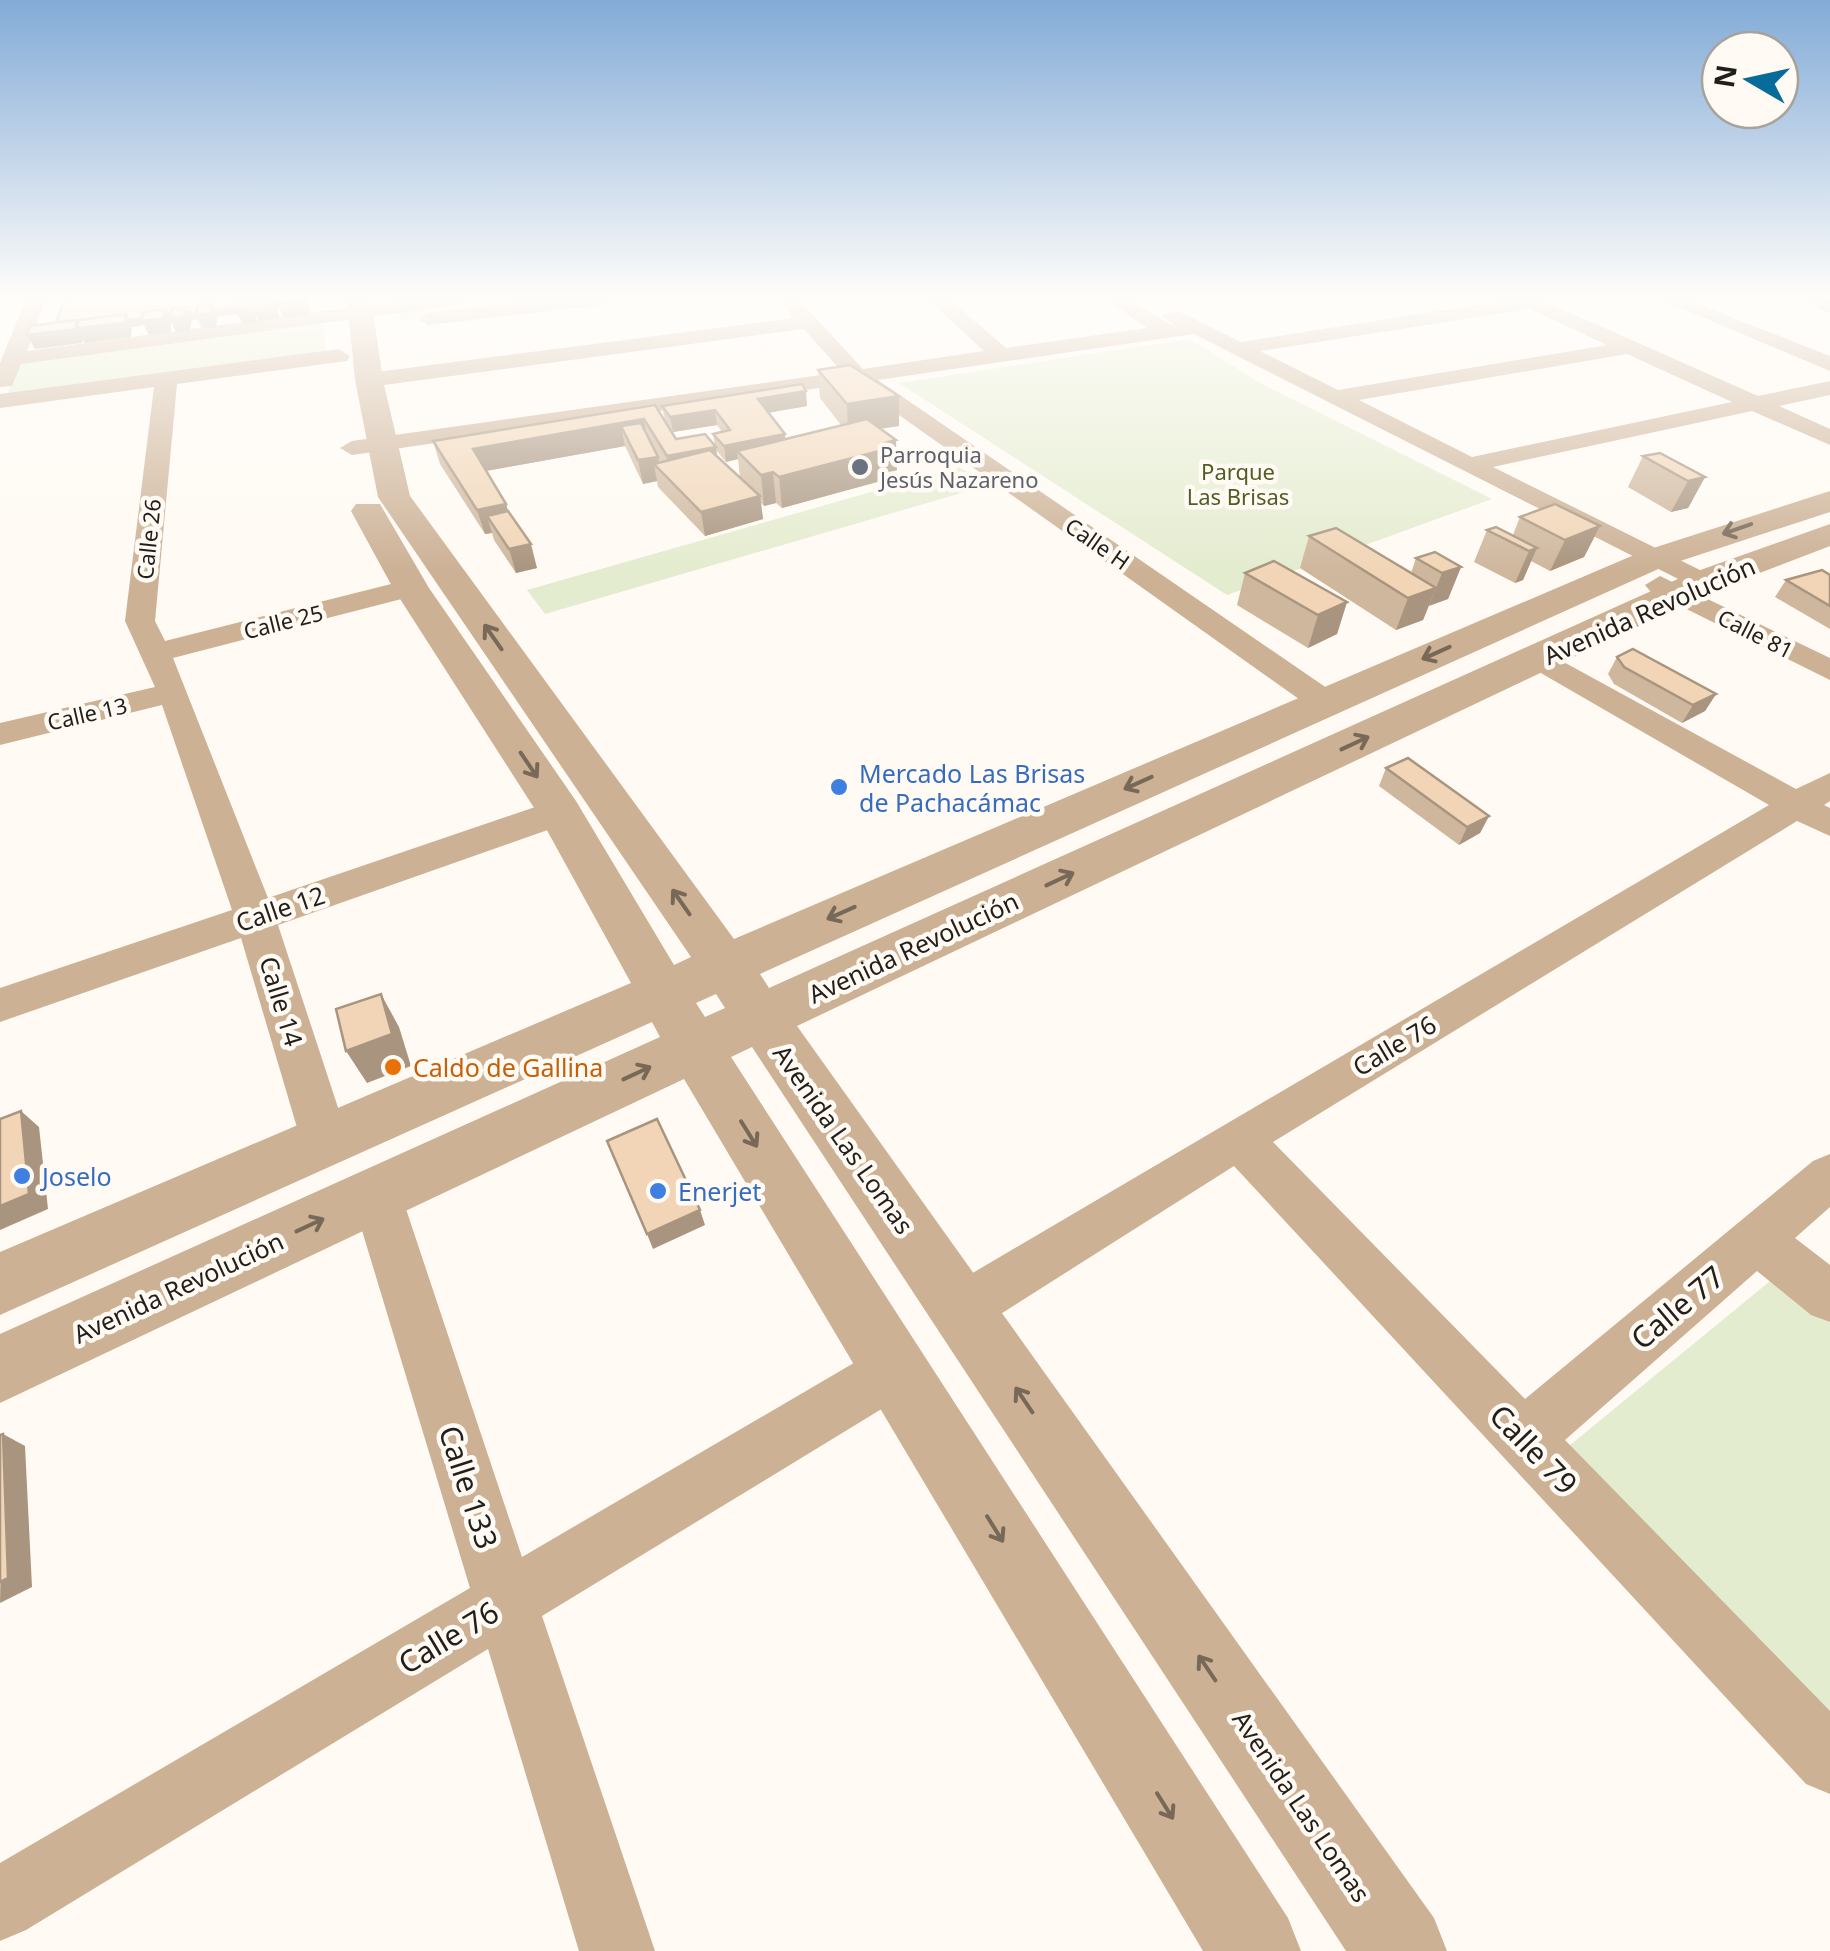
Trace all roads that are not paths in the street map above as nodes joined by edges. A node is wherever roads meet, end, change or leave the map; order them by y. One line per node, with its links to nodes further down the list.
1 (165, 390): 18 (street, Calle 26)
2 (358, 390): 12 (street, Avenida Las Lomas)
3 (759, 390): 12 (street)
4 (878, 390): 22 (street, Calle H)
5 (1316, 390): 9 (street, Calle 81)
6 (1378, 390): 9 (street)
7 (1725, 390): 10 (street)
8 (1821, 390): 10 (street)
9 (1332, 398): 13 (street, Calle 81)
10 (1756, 404): 11 (street); 13 (street)
11 (1830, 438)
12 (366, 446): 17 (street, Avenida Las Lomas); 27 (street, Avenida Las Lomas, one-way to 12)
13 (1468, 465): 16 (street, Calle 81)
14 (1830, 501): 16 (street, Avenida Revolución, one-way to 16)
15 (1830, 534): 16 (street, Avenida Revolución)
16 (1665, 576): 19 (street, Avenida Revolución); 20 (street, Calle 81); 22 (street, Avenida Revolución, one-way to 22)
17 (412, 588): 18 (street, Calle 25); 25 (street, Avenida Las Lomas, one-way to 25)
18 (154, 654): 21 (street, Calle 26)
19 (1538, 658): 24 (street); 30 (street, Avenida Revolución, one-way to 19)
20 (1830, 670)
21 (174, 692): 23 (street, Calle 13); 26 (street, Calle 14)
22 (1325, 702): 27 (street, Avenida Revolución, one-way to 27)
23 (0, 734)
24 (1819, 805): 32 (street, Calle 76)
25 (560, 812): 26 (street, Calle 12); 28 (street, Avenida Las Lomas)
26 (256, 917): 29 (street, Calle 12); 33 (street, Calle 14)
27 (724, 964): 28 (street, Avenida Revolución); 30 (street, Avenida Las Lomas)
28 (665, 993): 31 (street, Avenida Las Lomas); 33 (street, Avenida Revolución)
29 (0, 1005)
30 (761, 1018): 31 (street, Avenida Revolución); 39 (street, Avenida Las Lomas)
31 (694, 1047): 35 (street, Avenida Revolución, one-way to 31); 41 (street, Avenida Las Lomas, one-way to 41)
32 (1238, 1138): 39 (street, Calle 76); 42 (street, Calle 79)
33 (325, 1141): 37 (street, Avenida Revolución)
34 (1830, 1176): 36 (street, Calle 77)
35 (376, 1194): 40 (street, Avenida Revolución, one-way to 35); 43 (street, Calle 133)
36 (1757, 1239): 38 (street); 42 (street, Calle 77)
37 (0, 1284)
38 (1830, 1297)
39 (961, 1310): 48 (street, Avenida Las Lomas, one-way to 39)
40 (0, 1369)
41 (896, 1369): 43 (street, Calle 76); 47 (street, Avenida Las Lomas, one-way to 47)
42 (1523, 1438): 44 (street, Calle 79)
43 (506, 1602): 45 (street, Calle 76); 46 (street, Calle 133)
44 (1830, 1760)
45 (0, 1904)
46 (617, 1951)
47 (1255, 1951)
48 (1401, 1951)

